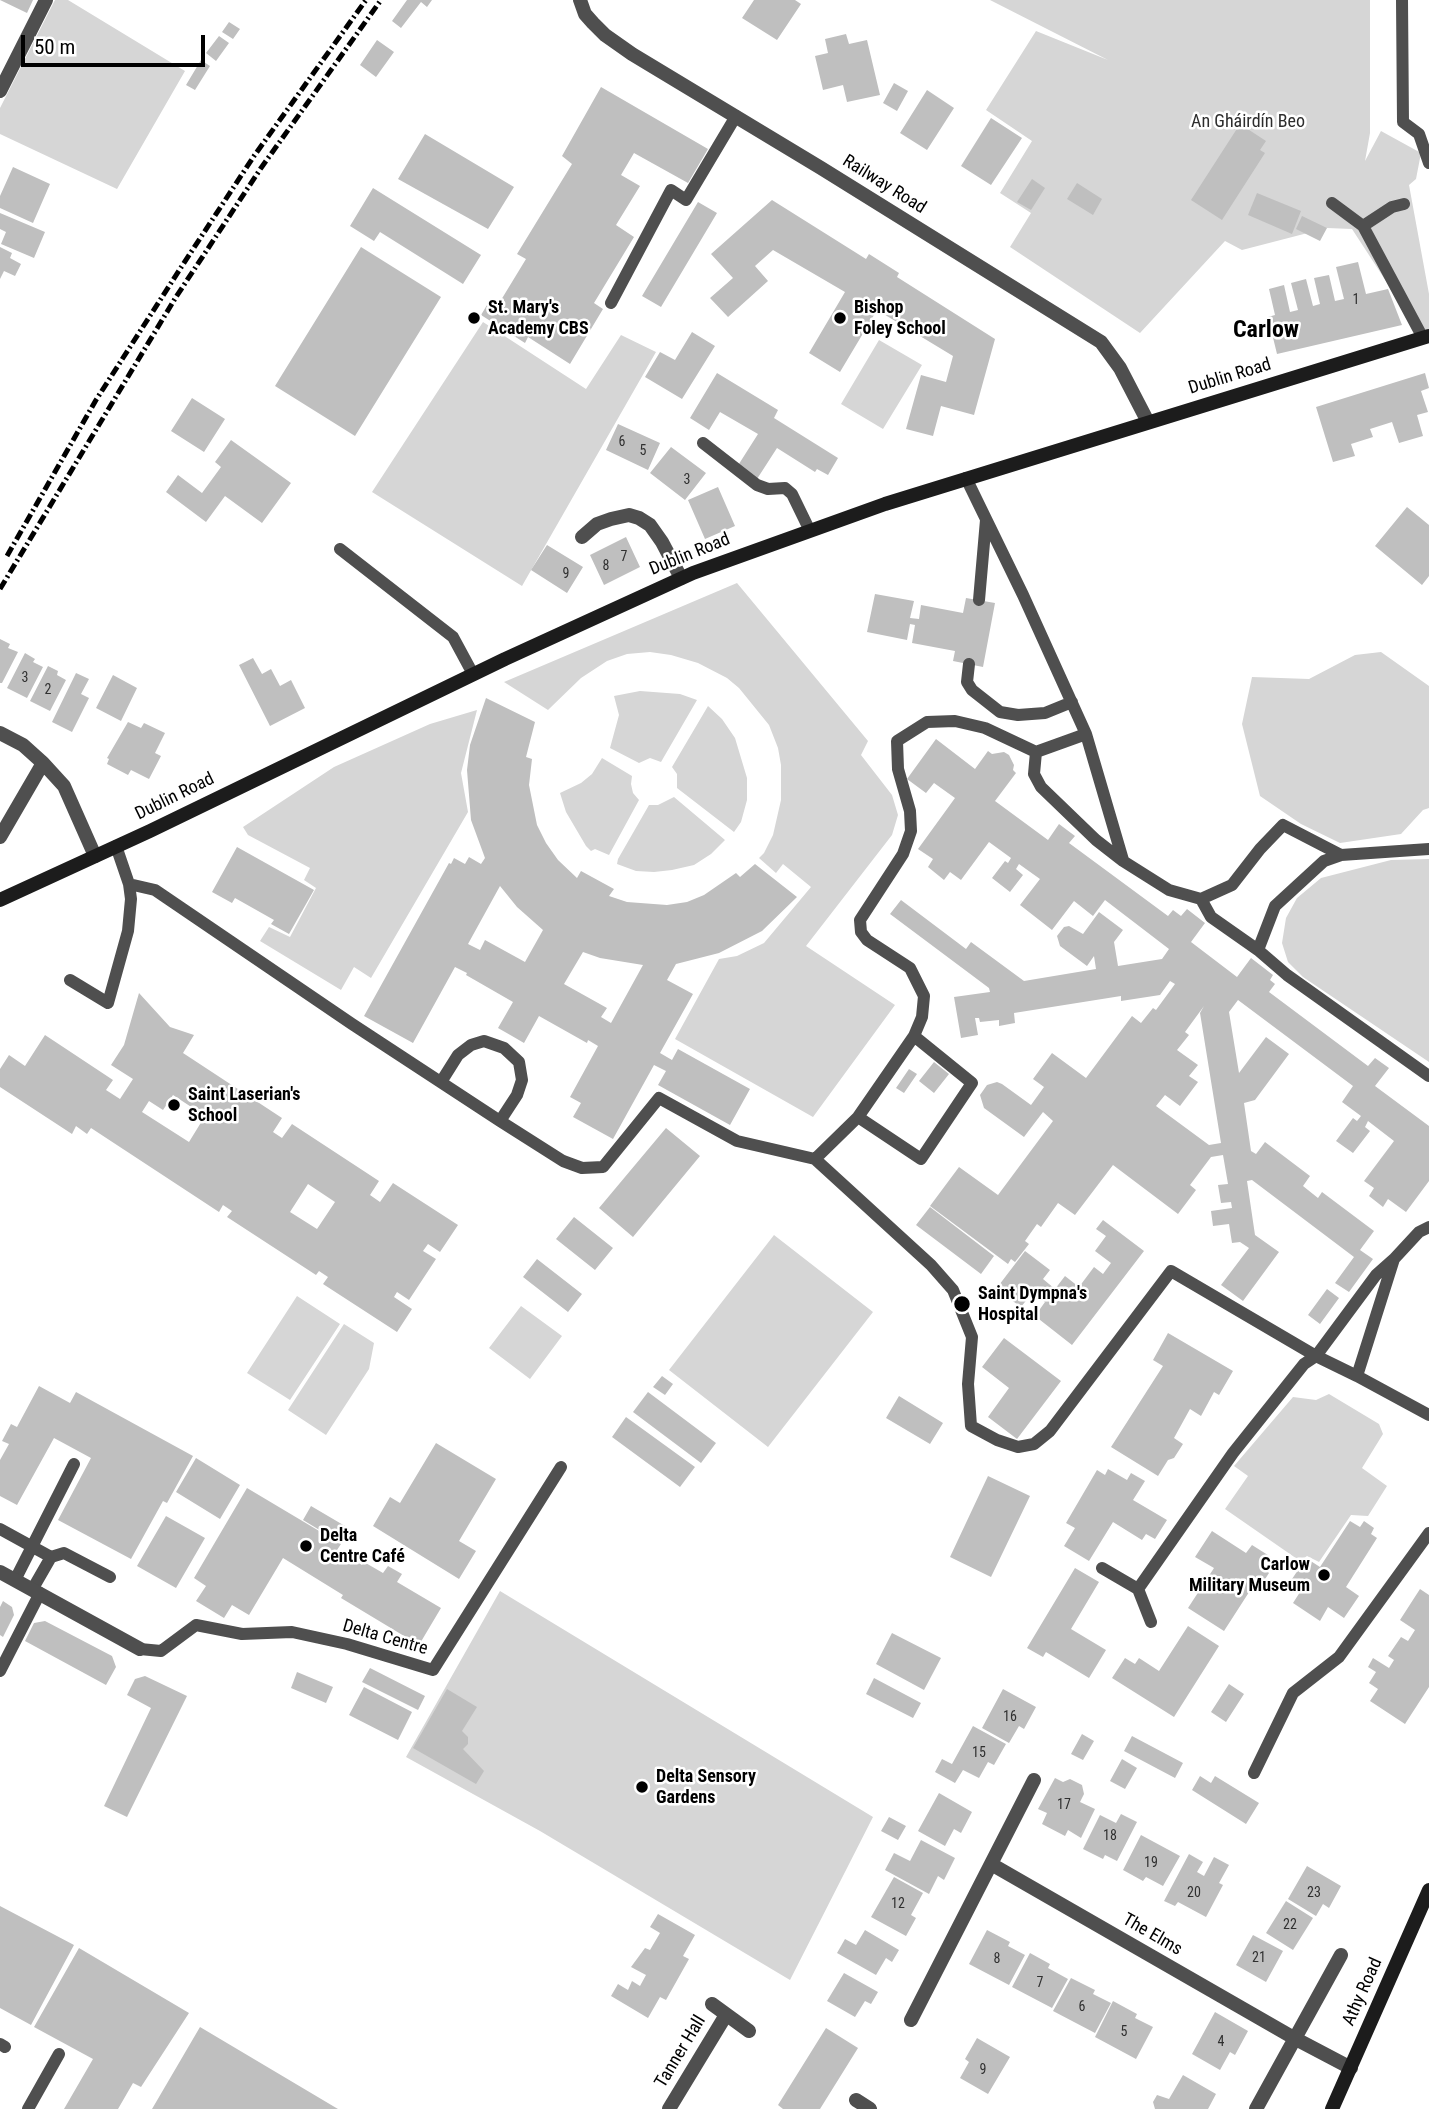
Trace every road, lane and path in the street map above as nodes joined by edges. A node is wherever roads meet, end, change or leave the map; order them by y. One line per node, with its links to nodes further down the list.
1 (46, 0): 4 (street)
2 (580, 0): 5 (street, Railway Road)
3 (1402, 0): 6 (lane)
4 (0, 91)
5 (736, 116): 10 (lane); 12 (street, Railway Road)
6 (1429, 163)
7 (1332, 203): 9 (lane)
8 (1404, 204): 9 (lane)
9 (1363, 226): 11 (lane)
10 (611, 303)
11 (1426, 337): 12 (main road, Dublin Road)
12 (1149, 422): 14 (main road, Dublin Road)
13 (703, 443): 16 (lane)
14 (966, 478): 15 (lane); 16 (main road, Dublin Road)
15 (986, 519): 20 (lane); 23 (lane)
16 (810, 531): 19 (main road, Dublin Road)
17 (582, 537): 19 (street)
18 (340, 549): 22 (lane)
19 (681, 578): 22 (main road, Dublin Road)
20 (979, 600)
21 (969, 664): 23 (lane)
22 (473, 674): 29 (main road, Dublin Road)
23 (1072, 702): 25 (lane)
24 (0, 733): 27 (street)
25 (1086, 734): 26 (lane); 33 (lane)
26 (1036, 752): 33 (lane); 39 (lane)
27 (43, 763): 28 (street); 32 (street)
28 (0, 836)
29 (116, 846): 32 (main road, Dublin Road); 34 (lane)
30 (1429, 849): 31 (lane)
31 (1341, 855): 35 (lane); 37 (lane)
32 (95, 856): 36 (main road, Dublin Road)
33 (1123, 861): 35 (lane)
34 (129, 884): 38 (lane); 41 (lane)
35 (1201, 899): 37 (lane)
36 (0, 900)
37 (1258, 950): 40 (lane)
38 (70, 980)
39 (914, 1036): 42 (lane); 42 (lane)
40 (1429, 1076)
41 (441, 1082): 43 (lane); 43 (lane)
42 (859, 1117): 44 (lane)
43 (500, 1121): 44 (lane)
44 (815, 1159): 47 (lane)
45 (1429, 1227): 46 (lane)
46 (1394, 1259): 47 (lane); 48 (lane)
47 (1316, 1356): 48 (lane); 60 (lane)
48 (1357, 1376): 49 (lane)
49 (1429, 1415)
50 (74, 1464): 54 (lane)
51 (561, 1467): 63 (lane, Delta Centre)
52 (0, 1530): 54 (lane)
53 (1429, 1533): 65 (lane)
54 (32, 1547): 55 (lane); 59 (lane)
55 (51, 1557): 58 (lane); 61 (lane)
56 (1102, 1568): 60 (lane)
57 (0, 1572): 59 (street)
58 (110, 1577)
59 (15, 1580): 61 (street)
60 (1138, 1589): 62 (lane)
61 (36, 1592): 63 (street); 64 (lane)
62 (1151, 1622)
63 (140, 1649)
64 (0, 1671)
65 (1254, 1773)
66 (1034, 1780): 67 (street)
67 (991, 1864): 72 (street); 74 (street, The Elms)
68 (1429, 1890): 76 (main road, Athy Road)
69 (1340, 1955): 74 (street)
70 (712, 2004): 71 (street)
71 (726, 2015): 73 (street); 79 (street, Tanner Hall)
72 (911, 2020)
73 (749, 2031)
74 (1294, 2039): 76 (street, The Elms); 81 (street)
75 (59, 2054): 78 (lane)
76 (1351, 2067): 82 (main road, Athy Road)
77 (856, 2100): 80 (street)
78 (28, 2109)
79 (669, 2109)
80 (870, 2109)
81 (1256, 2109)
82 (1332, 2109)

